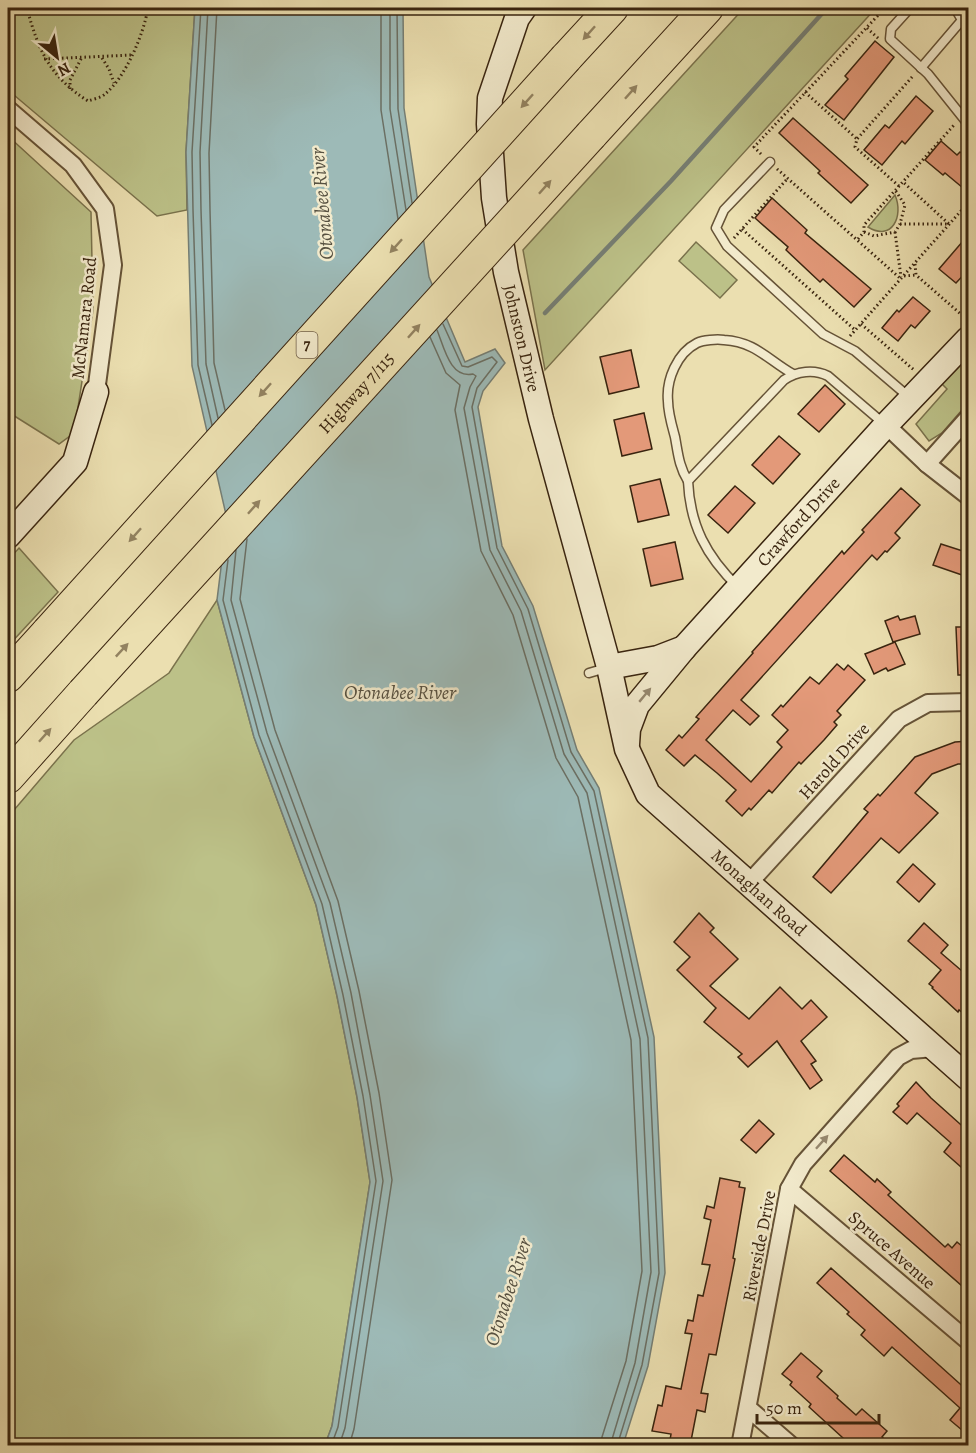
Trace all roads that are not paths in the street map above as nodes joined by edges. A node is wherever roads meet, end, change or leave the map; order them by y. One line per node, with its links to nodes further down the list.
1 (524, 8): 22 (street, Johnston Drive)
2 (612, 8): 23 (highway, 7, one-way to 23, bridge)
3 (707, 8): 26 (highway, Highway 7/115, one-way to 3, bridge)
4 (909, 8): 6 (lane)
5 (955, 8): 6 (lane)
6 (921, 68): 8 (lane)
7 (8, 110): 12 (street, McNamara Road)
8 (969, 124)
9 (770, 162): 13 (lane)
10 (966, 327): 13 (street, Crawford Drive)
11 (793, 374): 15 (lane); 17 (lane); 17 (lane)
12 (96, 392): 19 (street)
13 (912, 399): 15 (street, Crawford Drive)
14 (969, 418): 16 (street)
15 (886, 425): 16 (street); 20 (street, Crawford Drive)
16 (927, 464): 18 (street)
17 (688, 481): 20 (lane)
18 (969, 496)
19 (8, 536)
20 (739, 588): 21 (street, Crawford Drive)
21 (684, 648): 22 (street, Crawford Drive); 25 (street, one-way to 21)
22 (599, 670): 25 (street, Monaghan Road)
23 (8, 676)
24 (969, 702): 27 (street, Harold Drive)
25 (627, 749): 27 (street, Monaghan Road)
26 (8, 777)
27 (749, 883): 28 (street, Monaghan Road)
28 (934, 1048): 29 (street, Monaghan Road); 30 (street, Riverside Drive, one-way to 28)
29 (969, 1078)
30 (789, 1189): 31 (street, Spruce Avenue); 32 (street, Riverside Drive)
31 (969, 1341)
32 (748, 1408): 33 (street, Riverside Drive); 34 (street)
33 (740, 1446)
34 (792, 1446)

